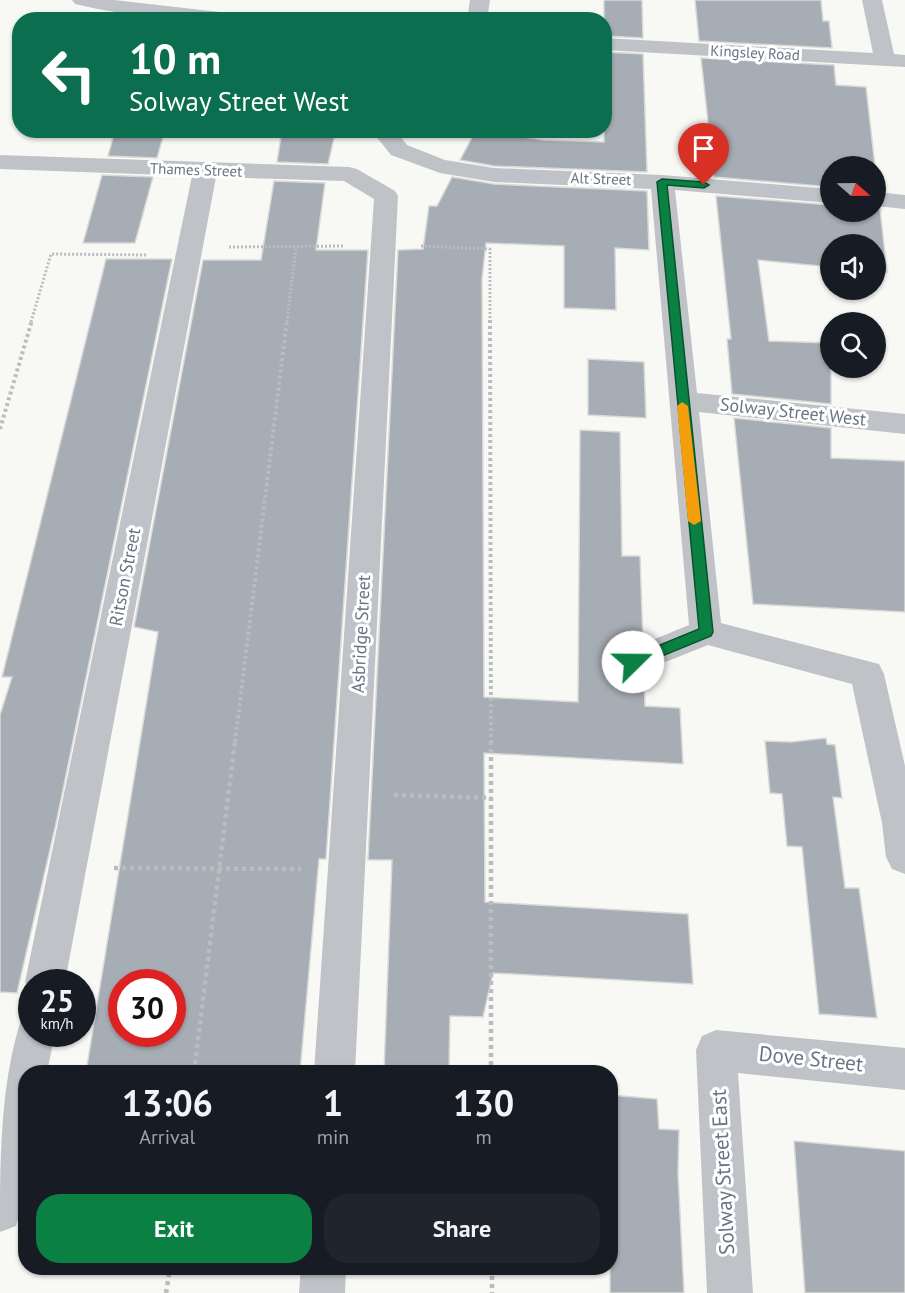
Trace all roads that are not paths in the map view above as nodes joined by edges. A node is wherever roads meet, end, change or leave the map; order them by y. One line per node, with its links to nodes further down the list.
1 (82, 0): 3 (street)
2 (872, 0): 5 (street)
3 (200, 8)
4 (612, 44): 5 (street, Kingsley Road)
5 (895, 60)
6 (389, 138): 9 (street, Alt Street)
7 (0, 162): 8 (street, Thames Street)
8 (205, 171): 11 (street, Thames Street); 19 (street, Ritson Street)
9 (662, 182): 10 (street, Alt Street); 14 (street)
10 (820, 195)
11 (386, 196): 23 (street, Asbridge Street)
12 (886, 200): 13 (street)
13 (905, 202)
14 (682, 401): 15 (street, Solway Street West); 16 (street)
15 (905, 424)
16 (706, 632): 17 (street); 18 (street)
17 (633, 662)
18 (903, 835)
19 (48, 969)
20 (32, 1047): 22 (street)
21 (716, 1050): 24 (street, Dove Street); 29 (street, Solway Street East)
22 (28, 1065)
23 (335, 1065)
24 (905, 1069)
25 (18, 1121): 26 (street)
26 (0, 1210)
27 (323, 1275): 28 (street)
28 (322, 1293)
29 (730, 1293)

